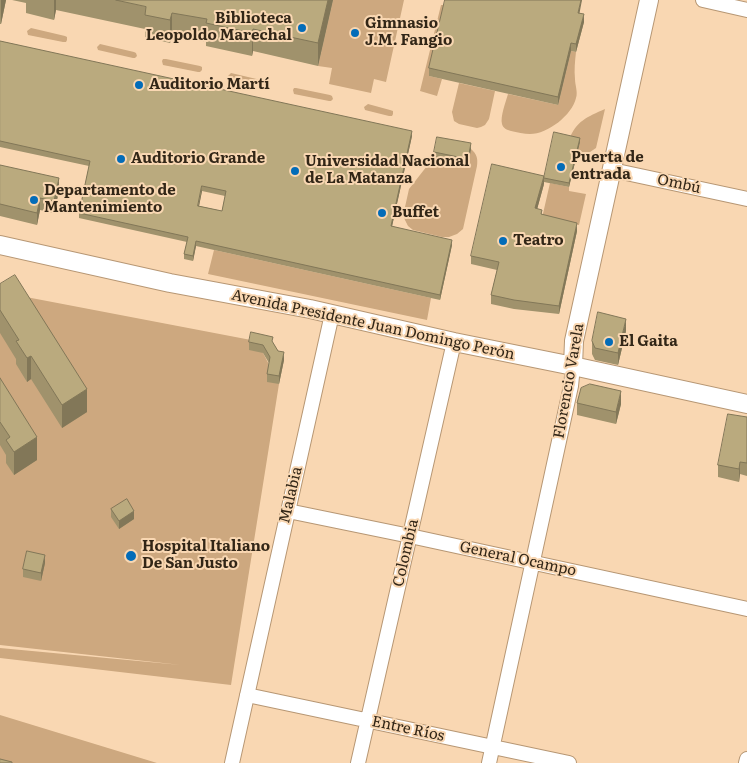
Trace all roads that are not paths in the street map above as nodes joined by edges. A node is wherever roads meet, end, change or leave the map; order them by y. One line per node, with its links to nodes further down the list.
1 (649, 0): 4 (main road, Florencio Varela)
2 (703, 0): 3 (street)
3 (747, 10)
4 (612, 170): 5 (street, Ombú); 9 (main road, Florencio Varela)
5 (747, 199)
6 (0, 245): 7 (main road, Avenida Presidente Juan Domingo Perón)
7 (332, 314): 8 (main road, Avenida Presidente Juan Domingo Perón); 11 (street, Malabia)
8 (454, 342): 9 (main road, Avenida Presidente Juan Domingo Perón); 12 (street, Colombia)
9 (572, 366): 10 (main road, Avenida Presidente Juan Domingo Perón); 13 (street, Florencio Varela)
10 (747, 404)
11 (288, 511): 12 (street, General Ocampo); 15 (street, Malabia)
12 (410, 536): 13 (street, General Ocampo); 16 (street, Colombia)
13 (533, 563): 14 (street, General Ocampo); 17 (street, Florencio Varela)
14 (747, 610)
15 (247, 695): 16 (street, Entre Ríos); 19 (street, Malabia)
16 (367, 720): 17 (street, Entre Ríos); 20 (street, Colombia)
17 (492, 747): 21 (street, Florencio Varela); 22 (street, Entre Ríos)
18 (747, 759): 23 (street)
19 (232, 763)
20 (358, 763)
21 (488, 763)
22 (569, 763)
23 (746, 763)

